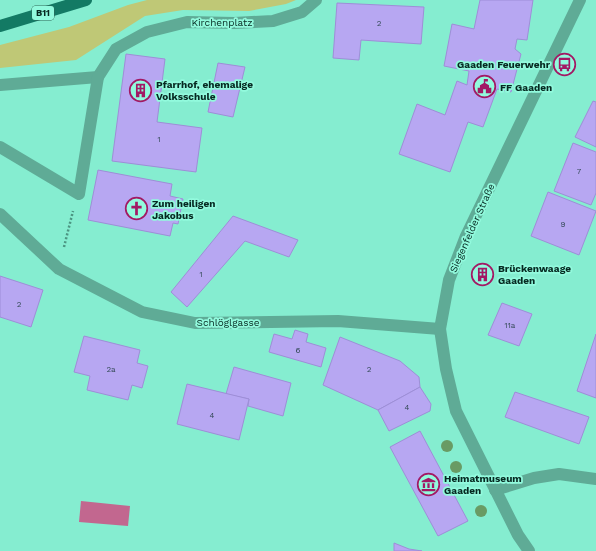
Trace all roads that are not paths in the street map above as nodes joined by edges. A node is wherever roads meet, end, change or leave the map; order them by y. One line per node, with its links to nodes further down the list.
1 (86, 0): 4 (main road, B11)
2 (316, 0): 5 (street, Kirchenplatz)
3 (580, 0): 9 (street, Siegenfelder Straße)
4 (0, 26)
5 (98, 78): 6 (street); 7 (street)
6 (0, 85)
7 (0, 147)
8 (0, 214): 9 (street, Schlöglgasse)
9 (440, 329): 11 (street, Siegenfelder Straße)
10 (596, 479): 11 (street)
11 (495, 490): 12 (street, Siegenfelder Straße)
12 (529, 551)

